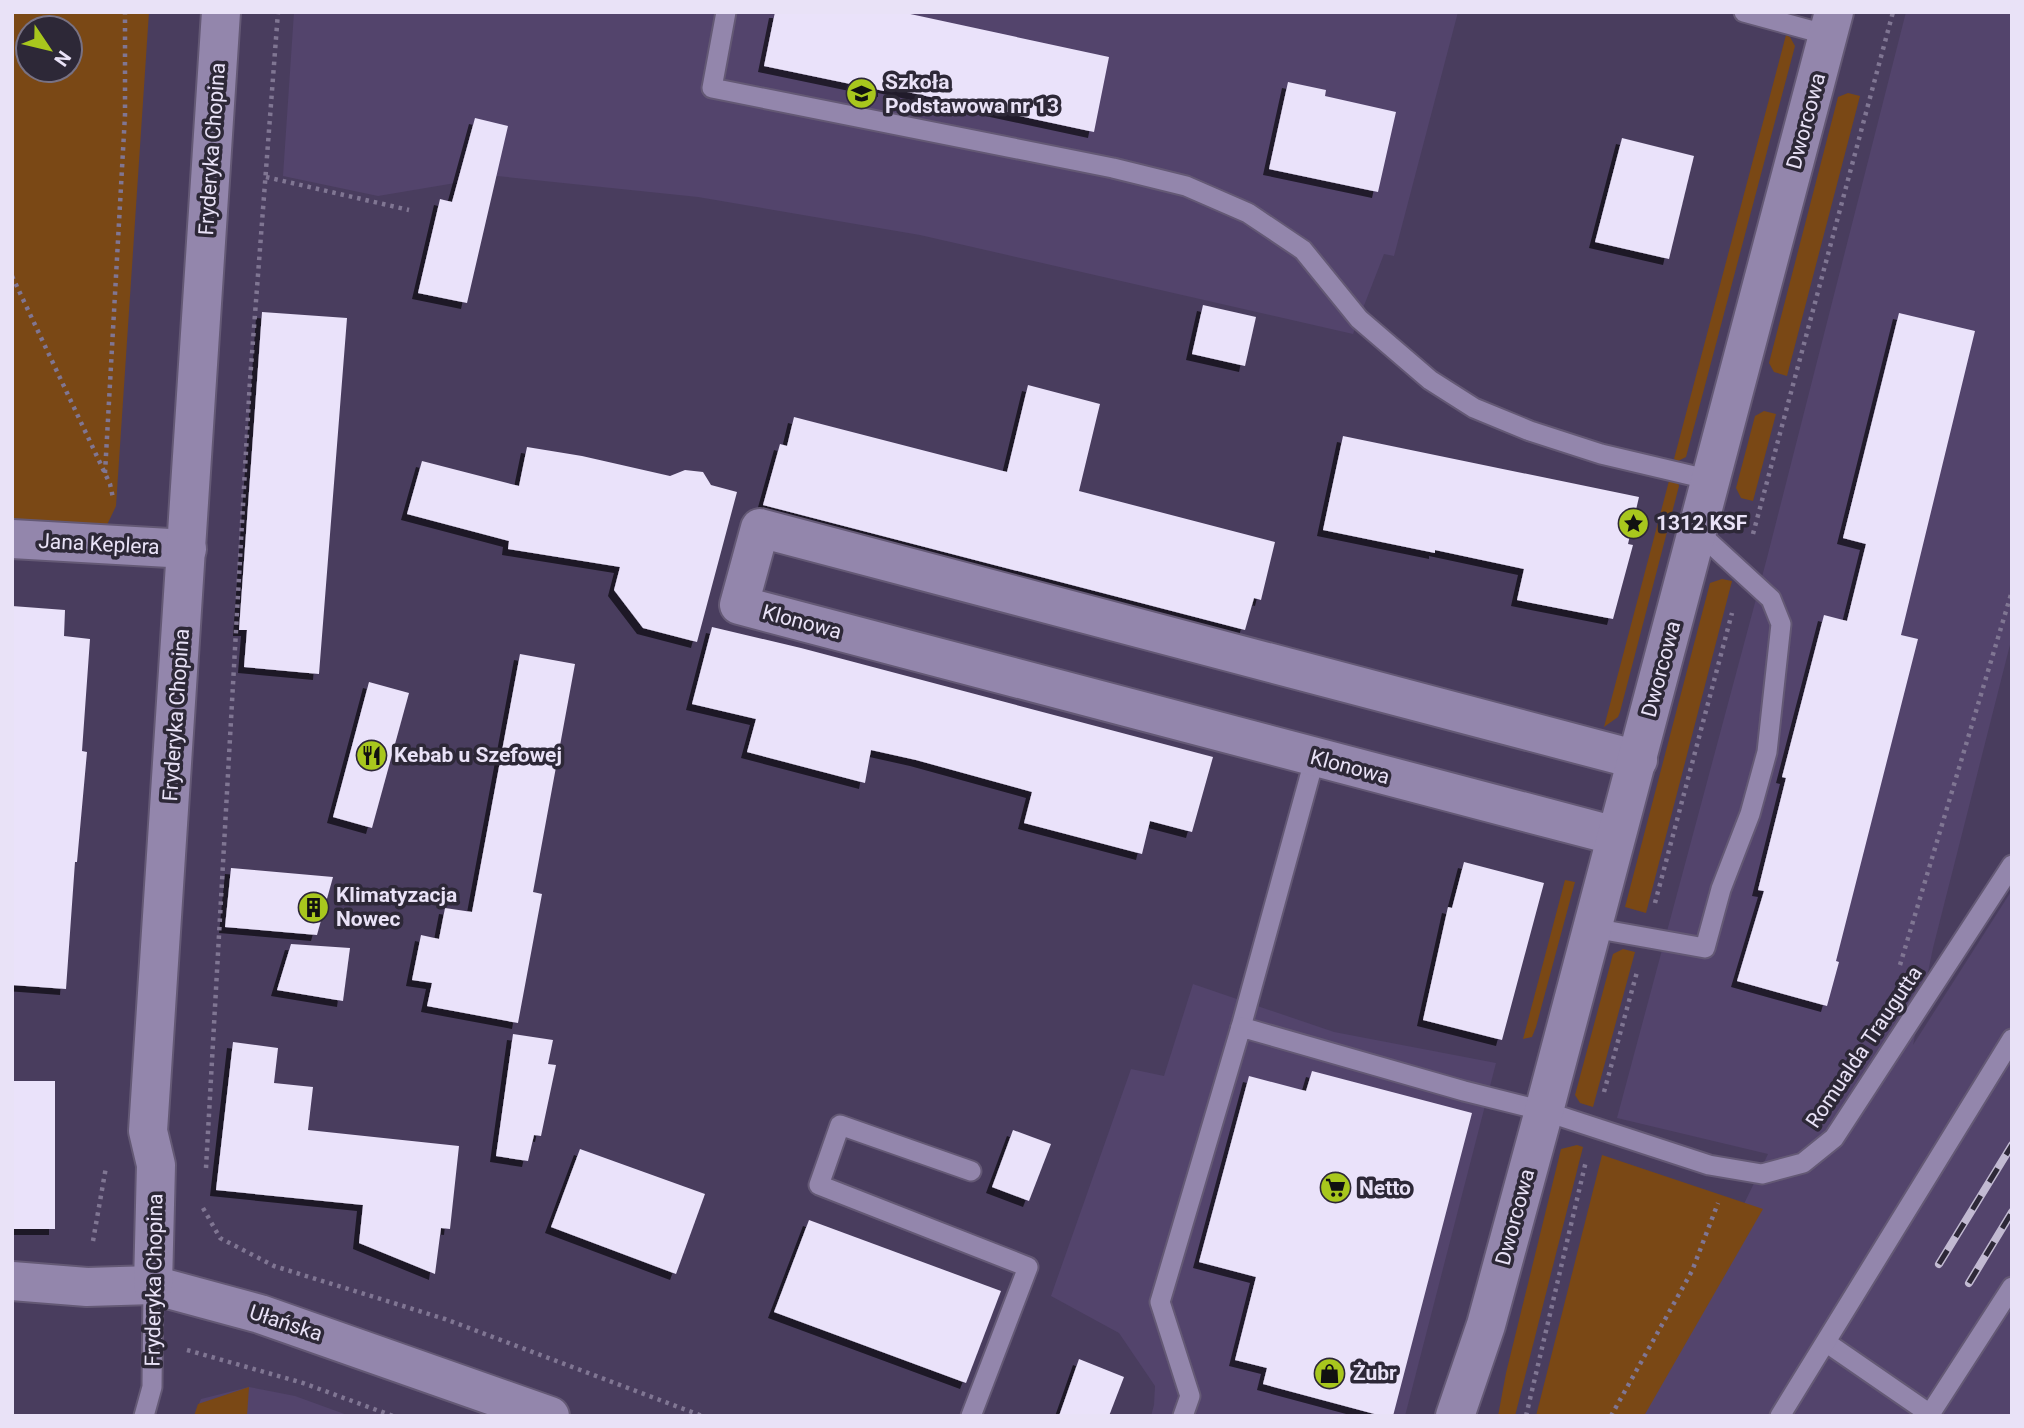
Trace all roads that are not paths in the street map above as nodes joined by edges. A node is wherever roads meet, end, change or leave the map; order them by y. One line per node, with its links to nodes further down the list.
1 (221, 12): 8 (street, Fryderyka Chopina)
2 (726, 12): 5 (lane)
3 (1744, 12): 4 (lane)
4 (1831, 24): 5 (street, Dworcowa)
5 (1711, 481): 6 (street, Dworcowa)
6 (1697, 531): 10 (street, Dworcowa); 13 (lane)
7 (12, 539): 8 (street, Jana Keplera)
8 (187, 549): 19 (street, Fryderyka Chopina)
9 (1315, 757): 10 (street, Klonowa); 11 (street, Klonowa); 14 (lane)
10 (1637, 760): 11 (street, Dworcowa)
11 (1616, 836): 13 (street, Dworcowa)
12 (2012, 865): 16 (lane, Romualda Traugutta)
13 (1593, 928): 16 (street, Dworcowa)
14 (1241, 1027): 16 (lane, Romualda Traugutta); 26 (lane)
15 (2012, 1039): 22 (lane)
16 (1544, 1111): 21 (street, Dworcowa)
17 (971, 1171): 25 (lane)
18 (12, 1281): 19 (street, Ułańska)
19 (153, 1286): 23 (lane, Fryderyka Chopina); 24 (street, Ułańska)
20 (2012, 1287): 22 (lane)
21 (1486, 1325): 27 (street, Dworcowa); 28 (street, Dworcowa)
22 (1827, 1343): 29 (lane)
23 (144, 1416)
24 (550, 1416)
25 (971, 1416)
26 (1183, 1416)
27 (1455, 1416)
28 (1474, 1416)
29 (1780, 1416)

